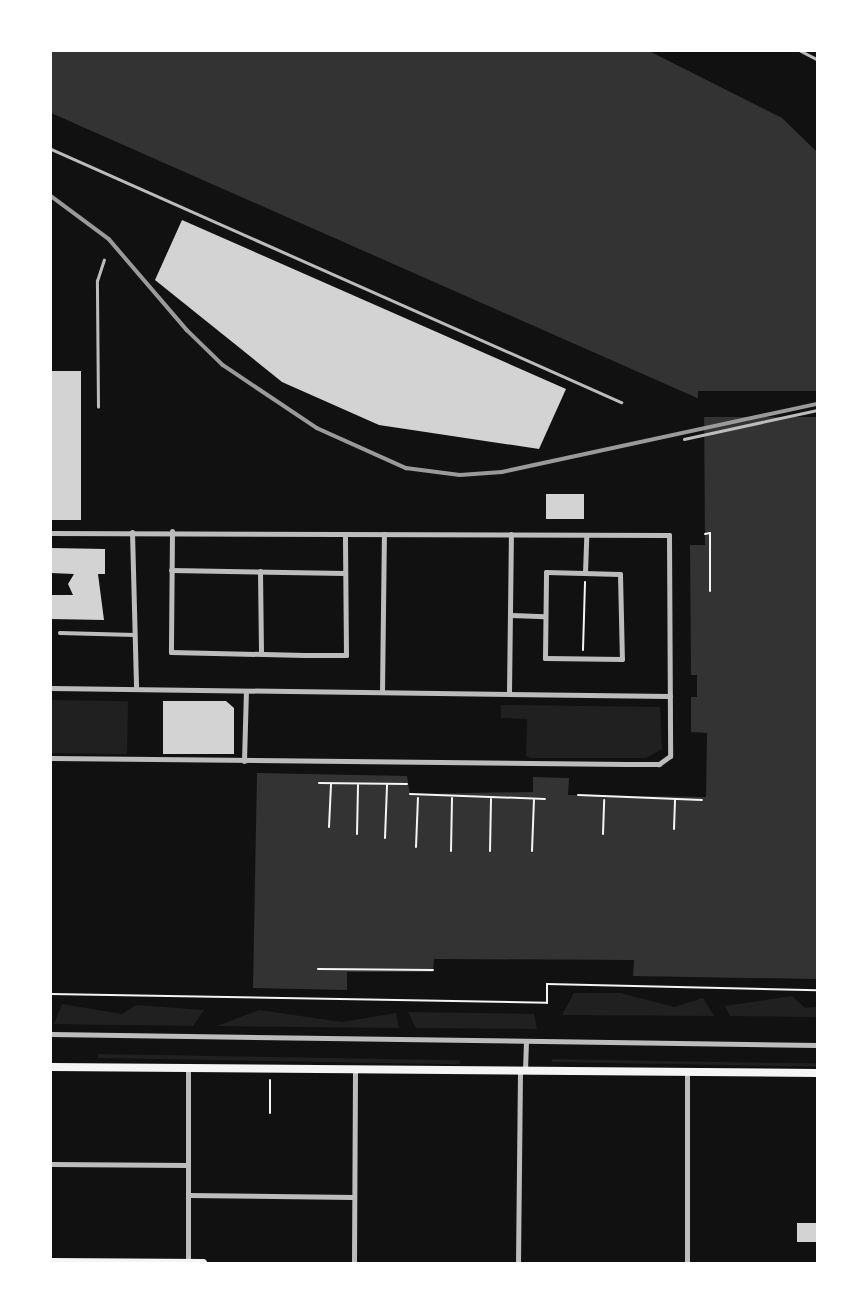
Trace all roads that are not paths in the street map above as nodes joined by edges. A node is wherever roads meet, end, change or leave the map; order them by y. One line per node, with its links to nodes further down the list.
1 (801, 51): 2 (lane)
2 (817, 59)
3 (51, 149): 5 (lane)
4 (104, 260): 6 (lane)
5 (621, 402)
6 (98, 407)
7 (817, 410): 8 (lane)
8 (684, 439)
9 (172, 531): 10 (street); 12 (street); 16 (street)
10 (132, 532): 11 (street); 23 (street)
11 (51, 533)
12 (345, 534): 13 (street); 18 (street)
13 (384, 534): 14 (street); 28 (street)
14 (511, 534): 15 (street); 20 (street)
15 (586, 534): 19 (street); 30 (street)
16 (171, 570): 17 (street); 24 (street)
17 (260, 571): 18 (street); 24 (street)
18 (345, 573): 24 (street)
19 (585, 573): 21 (street); 21 (street)
20 (511, 615): 21 (street); 29 (street)
21 (545, 615)
22 (60, 634): 23 (street)
23 (135, 635): 26 (street)
24 (261, 653)
25 (51, 688): 26 (street)
26 (136, 689): 27 (street)
27 (246, 691): 28 (street); 32 (street)
28 (382, 692): 29 (street)
29 (509, 693): 30 (street)
30 (670, 696): 32 (street)
31 (51, 758): 32 (street)
32 (244, 761)
33 (51, 1034): 34 (street)
34 (526, 1042): 35 (street); 39 (street)
35 (817, 1045)
36 (51, 1067): 37 (main road)
37 (188, 1068): 38 (main road); 43 (street)
38 (355, 1069): 39 (main road); 45 (street)
39 (523, 1070): 40 (main road); 50 (street)
40 (687, 1072): 41 (main road); 51 (street)
41 (817, 1073)
42 (51, 1164): 43 (street)
43 (188, 1165): 44 (street)
44 (188, 1195): 45 (street); 47 (street)
45 (354, 1196): 49 (street)
46 (51, 1262): 47 (main road)
47 (188, 1263): 48 (main road)
48 (203, 1263)
49 (354, 1263)
50 (518, 1263)
51 (687, 1263)

